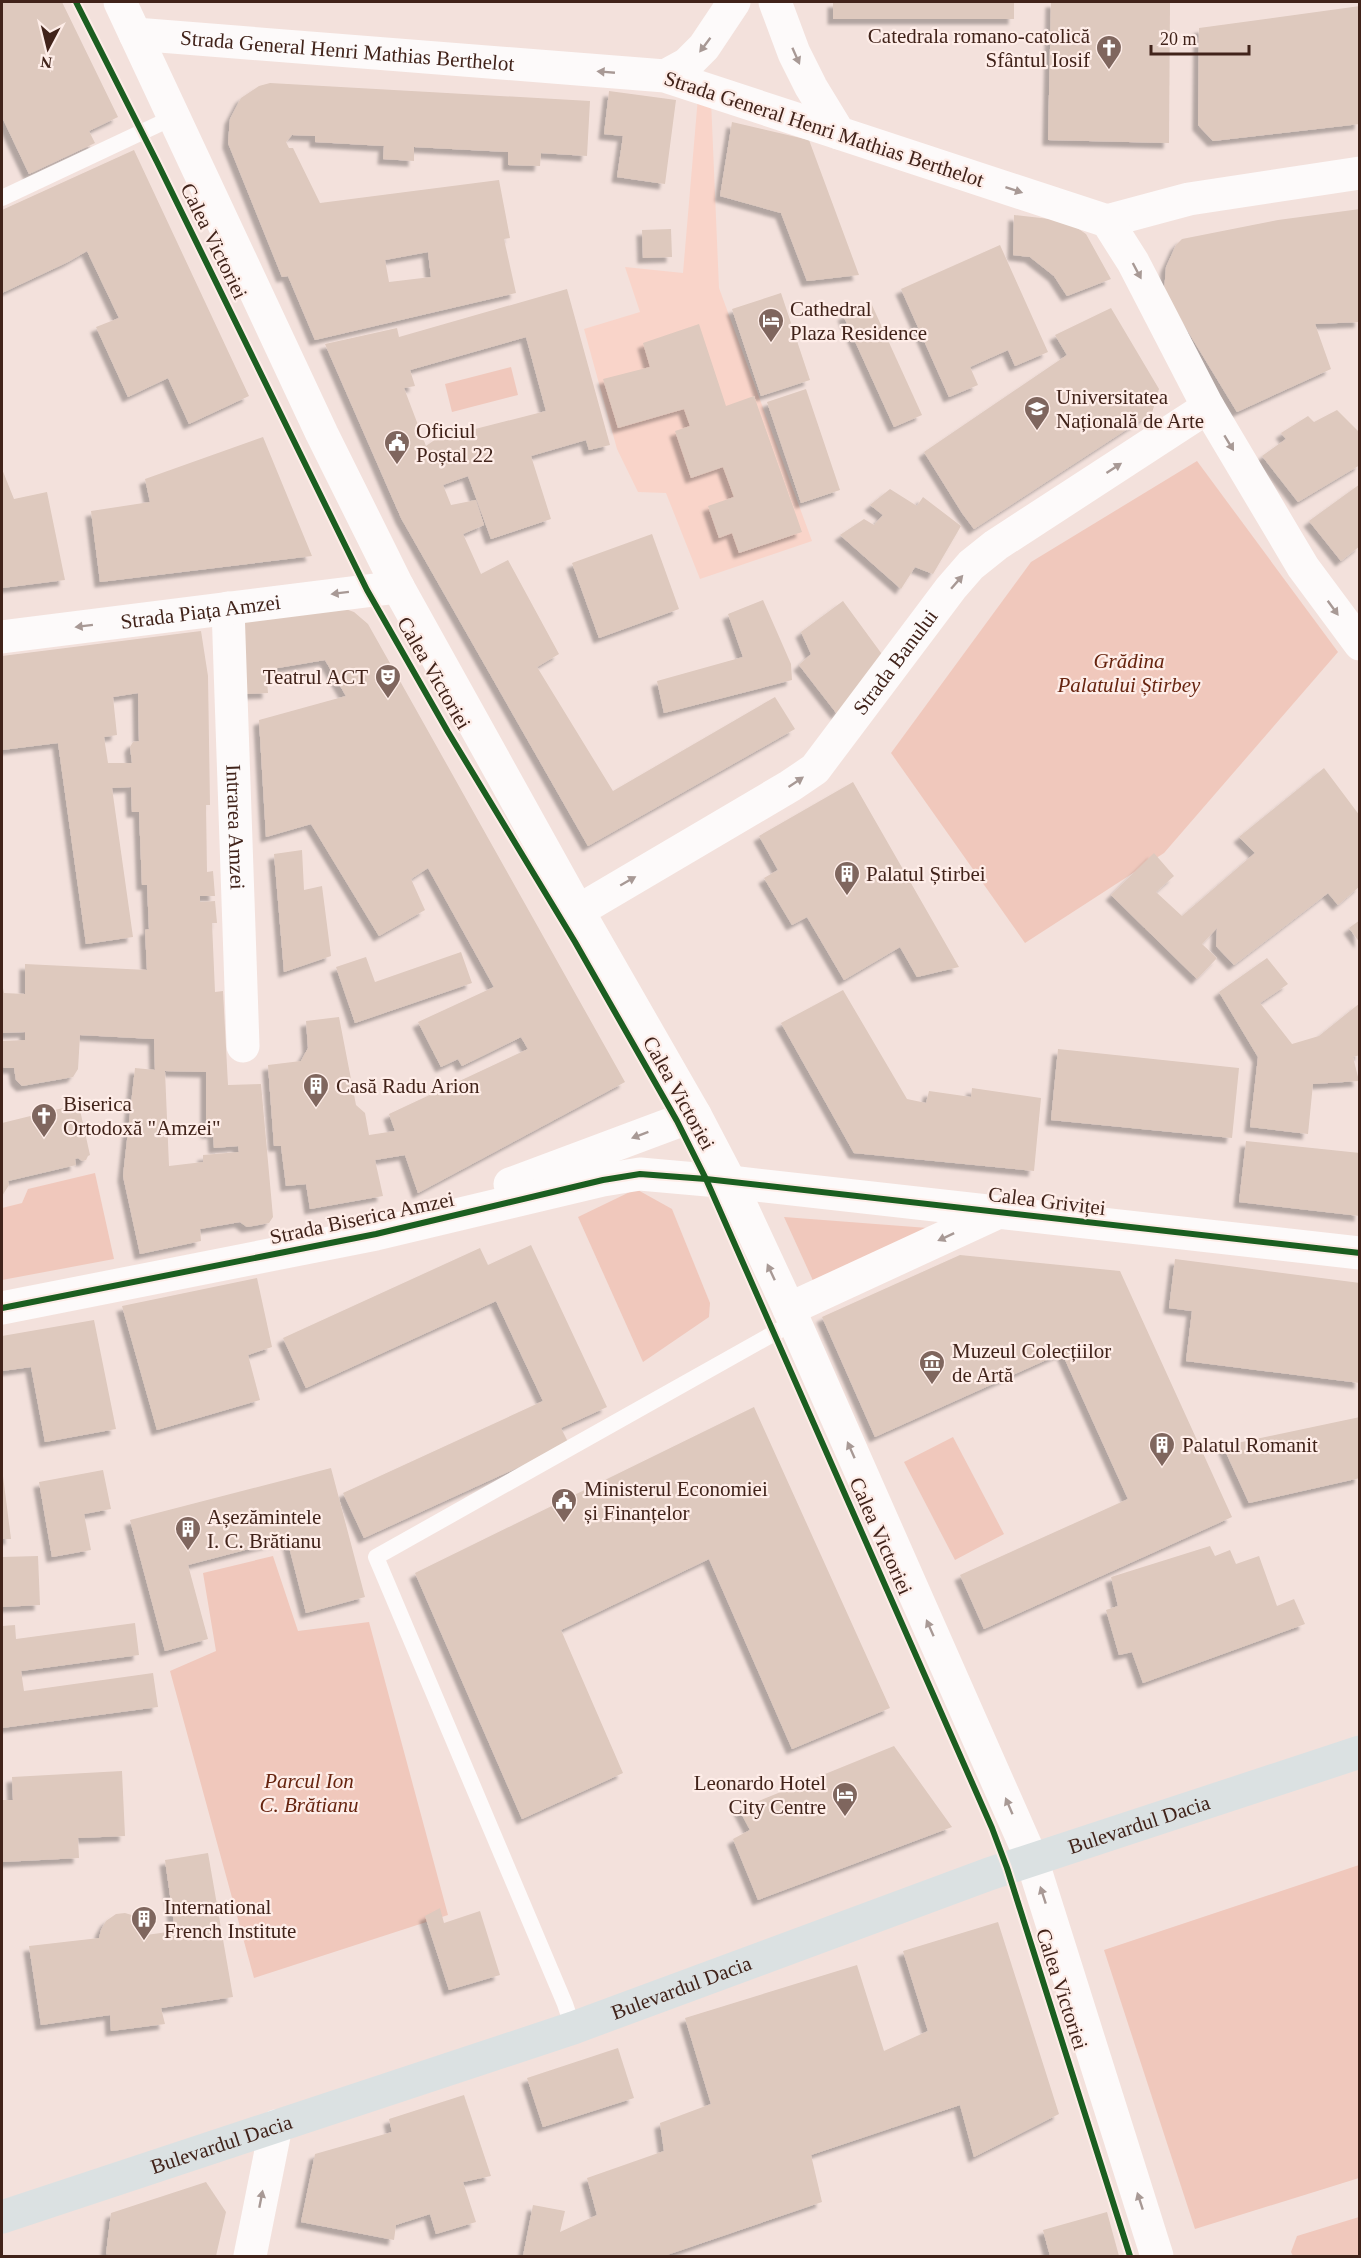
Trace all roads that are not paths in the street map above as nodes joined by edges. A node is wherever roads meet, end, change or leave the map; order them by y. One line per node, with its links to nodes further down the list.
1 (120, 2): 4 (street, Calea Victoriei)
2 (734, 2): 5 (street, one-way to 5)
3 (775, 2): 7 (street, one-way to 7)
4 (135, 34): 5 (street, Strada General Henri Mathias Berthelot, one-way to 4); 6 (street, Calea Victoriei)
5 (664, 76): 7 (street, Strada General Henri Mathias Berthelot)
6 (174, 117): 9 (lane); 12 (street, Calea Victoriei)
7 (839, 133): 10 (street, Strada General Henri Mathias Berthelot, one-way to 10)
8 (1359, 173): 10 (street)
9 (2, 198)
10 (1107, 221): 11 (street, one-way to 11)
11 (1208, 407): 15 (street, one-way to 15); 16 (street, Strada Banului, one-way to 11)
12 (398, 587): 13 (street, Strada Piața Amzei, one-way to 13); 16 (street, Calea Victoriei)
13 (228, 608): 14 (street, Strada Piața Amzei, one-way to 14); 17 (street, Intrarea Amzei)
14 (2, 637)
15 (1359, 644)
16 (578, 911): 18 (street, Calea Victoriei)
17 (243, 1046)
18 (695, 1115): 19 (street, Calea Victoriei); 21 (street, Strada Biserica Amzei, one-way to 21)
19 (730, 1182): 20 (street, Calea Griviței); 21 (street, Strada Biserica Amzei); 24 (street, Calea Victoriei, one-way to 19)
20 (999, 1212): 22 (street, Calea Griviței); 24 (street, one-way to 24)
21 (376, 1234): 23 (street, Strada Biserica Amzei)
22 (1359, 1253)
23 (2, 1308)
24 (791, 1316): 26 (street, Calea Victoriei, one-way to 24); 27 (lane)
25 (1359, 1752): 26 (main road, Bulevardul Dacia)
26 (1032, 1860): 27 (main road, Bulevardul Dacia); 31 (street, Calea Victoriei, one-way to 26)
27 (573, 2028): 28 (main road, Bulevardul Dacia)
28 (276, 2126): 29 (main road, Bulevardul Dacia); 30 (street, one-way to 28)
29 (2, 2217)
30 (250, 2256)
31 (1157, 2256)

